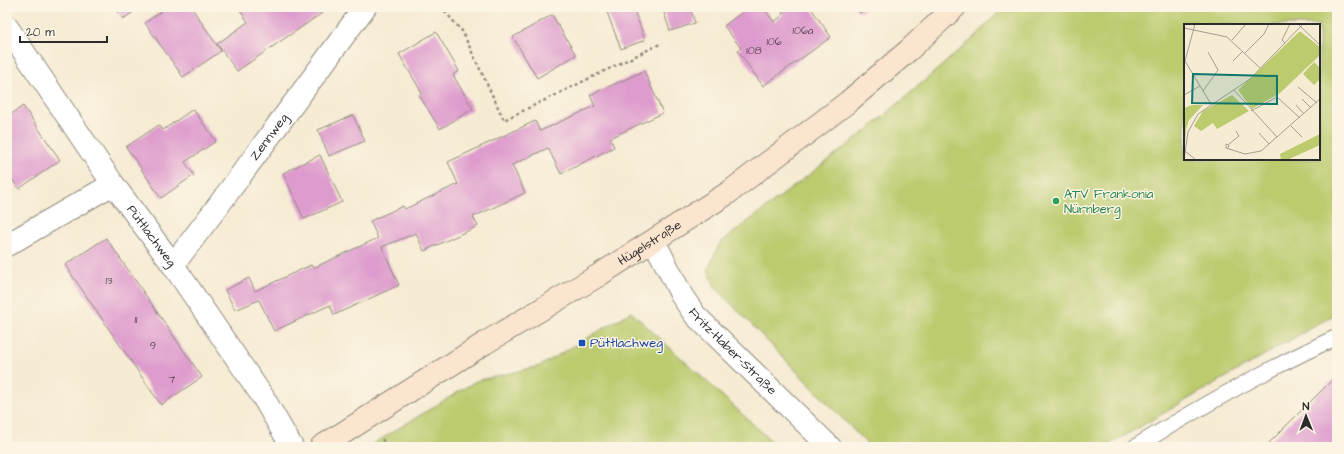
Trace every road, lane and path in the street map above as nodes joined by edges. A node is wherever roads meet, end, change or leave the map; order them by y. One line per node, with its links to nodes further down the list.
1 (365, 7): 9 (street, Zennweg)
2 (441, 7): 5 (path)
3 (955, 7): 7 (street, Hügelstraße)
4 (7, 27): 6 (street, Püttlachweg)
5 (662, 43)
6 (113, 184): 8 (street); 9 (street, Püttlachweg)
7 (654, 241): 12 (street, Hügelstraße); 13 (street, Fritz-Haber-Straße)
8 (7, 245)
9 (173, 265): 11 (street, Püttlachweg)
10 (1337, 337): 14 (lane)
11 (292, 447)
12 (321, 447)
13 (830, 447)
14 (1135, 447)

